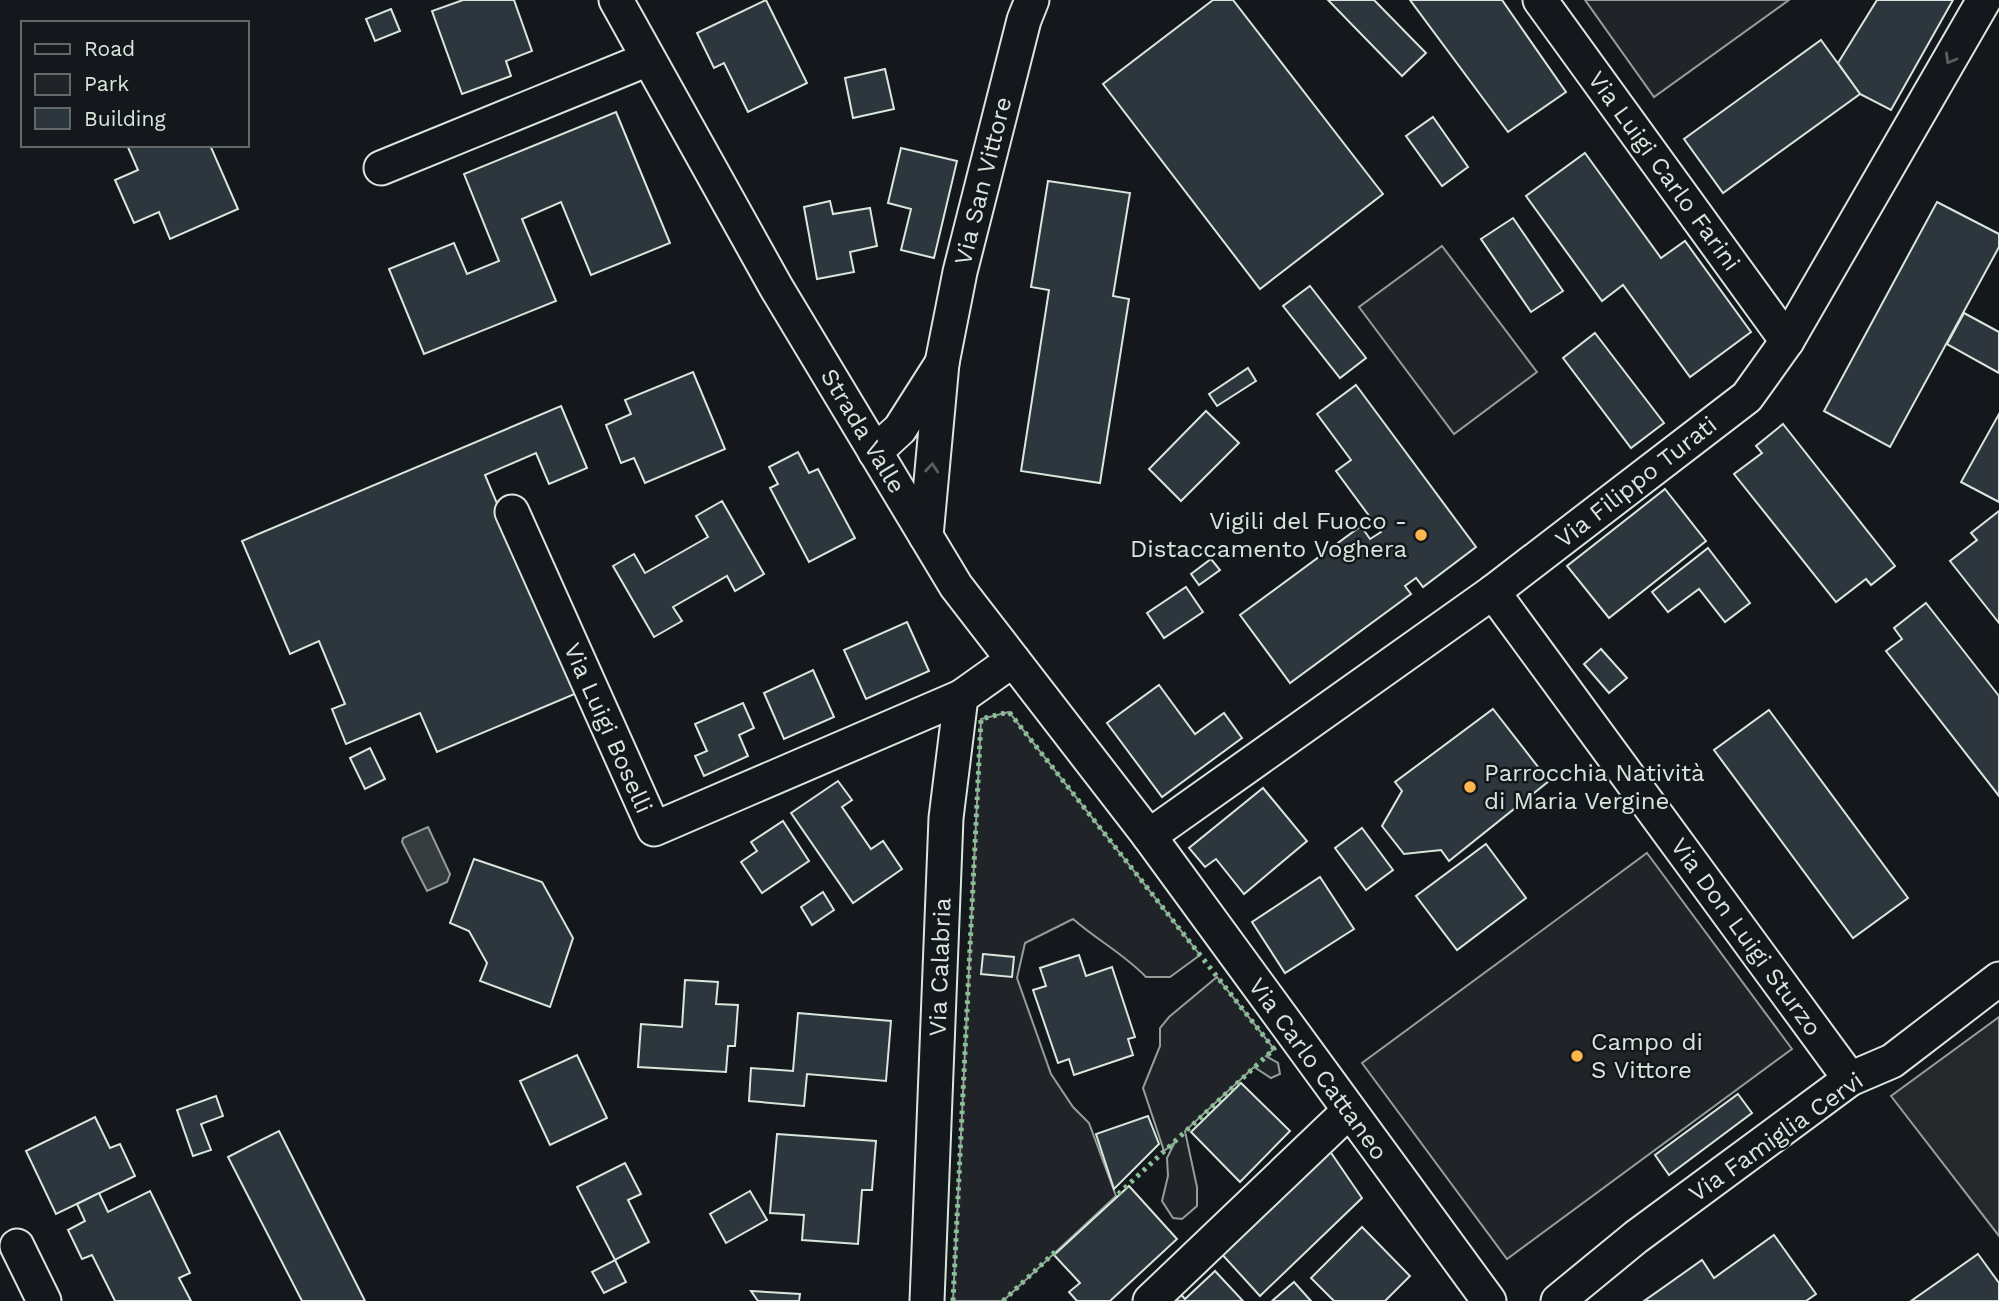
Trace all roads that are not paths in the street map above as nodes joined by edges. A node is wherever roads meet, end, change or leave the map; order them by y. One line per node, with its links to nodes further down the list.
1 (616, 0): 5 (street, Strada Valle)
2 (1032, 0): 8 (street, Via San Vittore)
3 (1540, 0): 7 (street, Via Luigi Carlo Farini)
4 (1984, 0): 7 (street, Via Filippo Turati, one-way to 7)
5 (648, 59): 6 (street); 9 (street, Strada Valle)
6 (380, 168)
7 (1787, 341): 12 (street, Via Filippo Turati)
8 (942, 363): 9 (street, Via San Vittore); 11 (street, Via San Vittore, one-way to 8)
9 (875, 452): 11 (street, Strada Valle)
10 (512, 512): 14 (street, Via Luigi Boselli)
11 (926, 536): 13 (street, Strada Valle)
12 (1493, 592): 15 (street, Via Filippo Turati); 17 (street, Via Don Luigi Sturzo)
13 (1013, 660): 14 (street); 15 (street, Strada Valle)
14 (961, 697): 21 (street, Via Calabria)
15 (1149, 836): 18 (street, Via Carlo Cattaneo)
16 (1999, 979): 17 (street, Via Famiglia Cervi)
17 (1850, 1079): 24 (street, Via Famiglia Cervi)
18 (1349, 1111): 22 (street); 23 (street, Via Carlo Cattaneo)
19 (17, 1246): 20 (street)
20 (44, 1301)
21 (927, 1301)
22 (1150, 1301)
23 (1489, 1301)
24 (1558, 1301)

